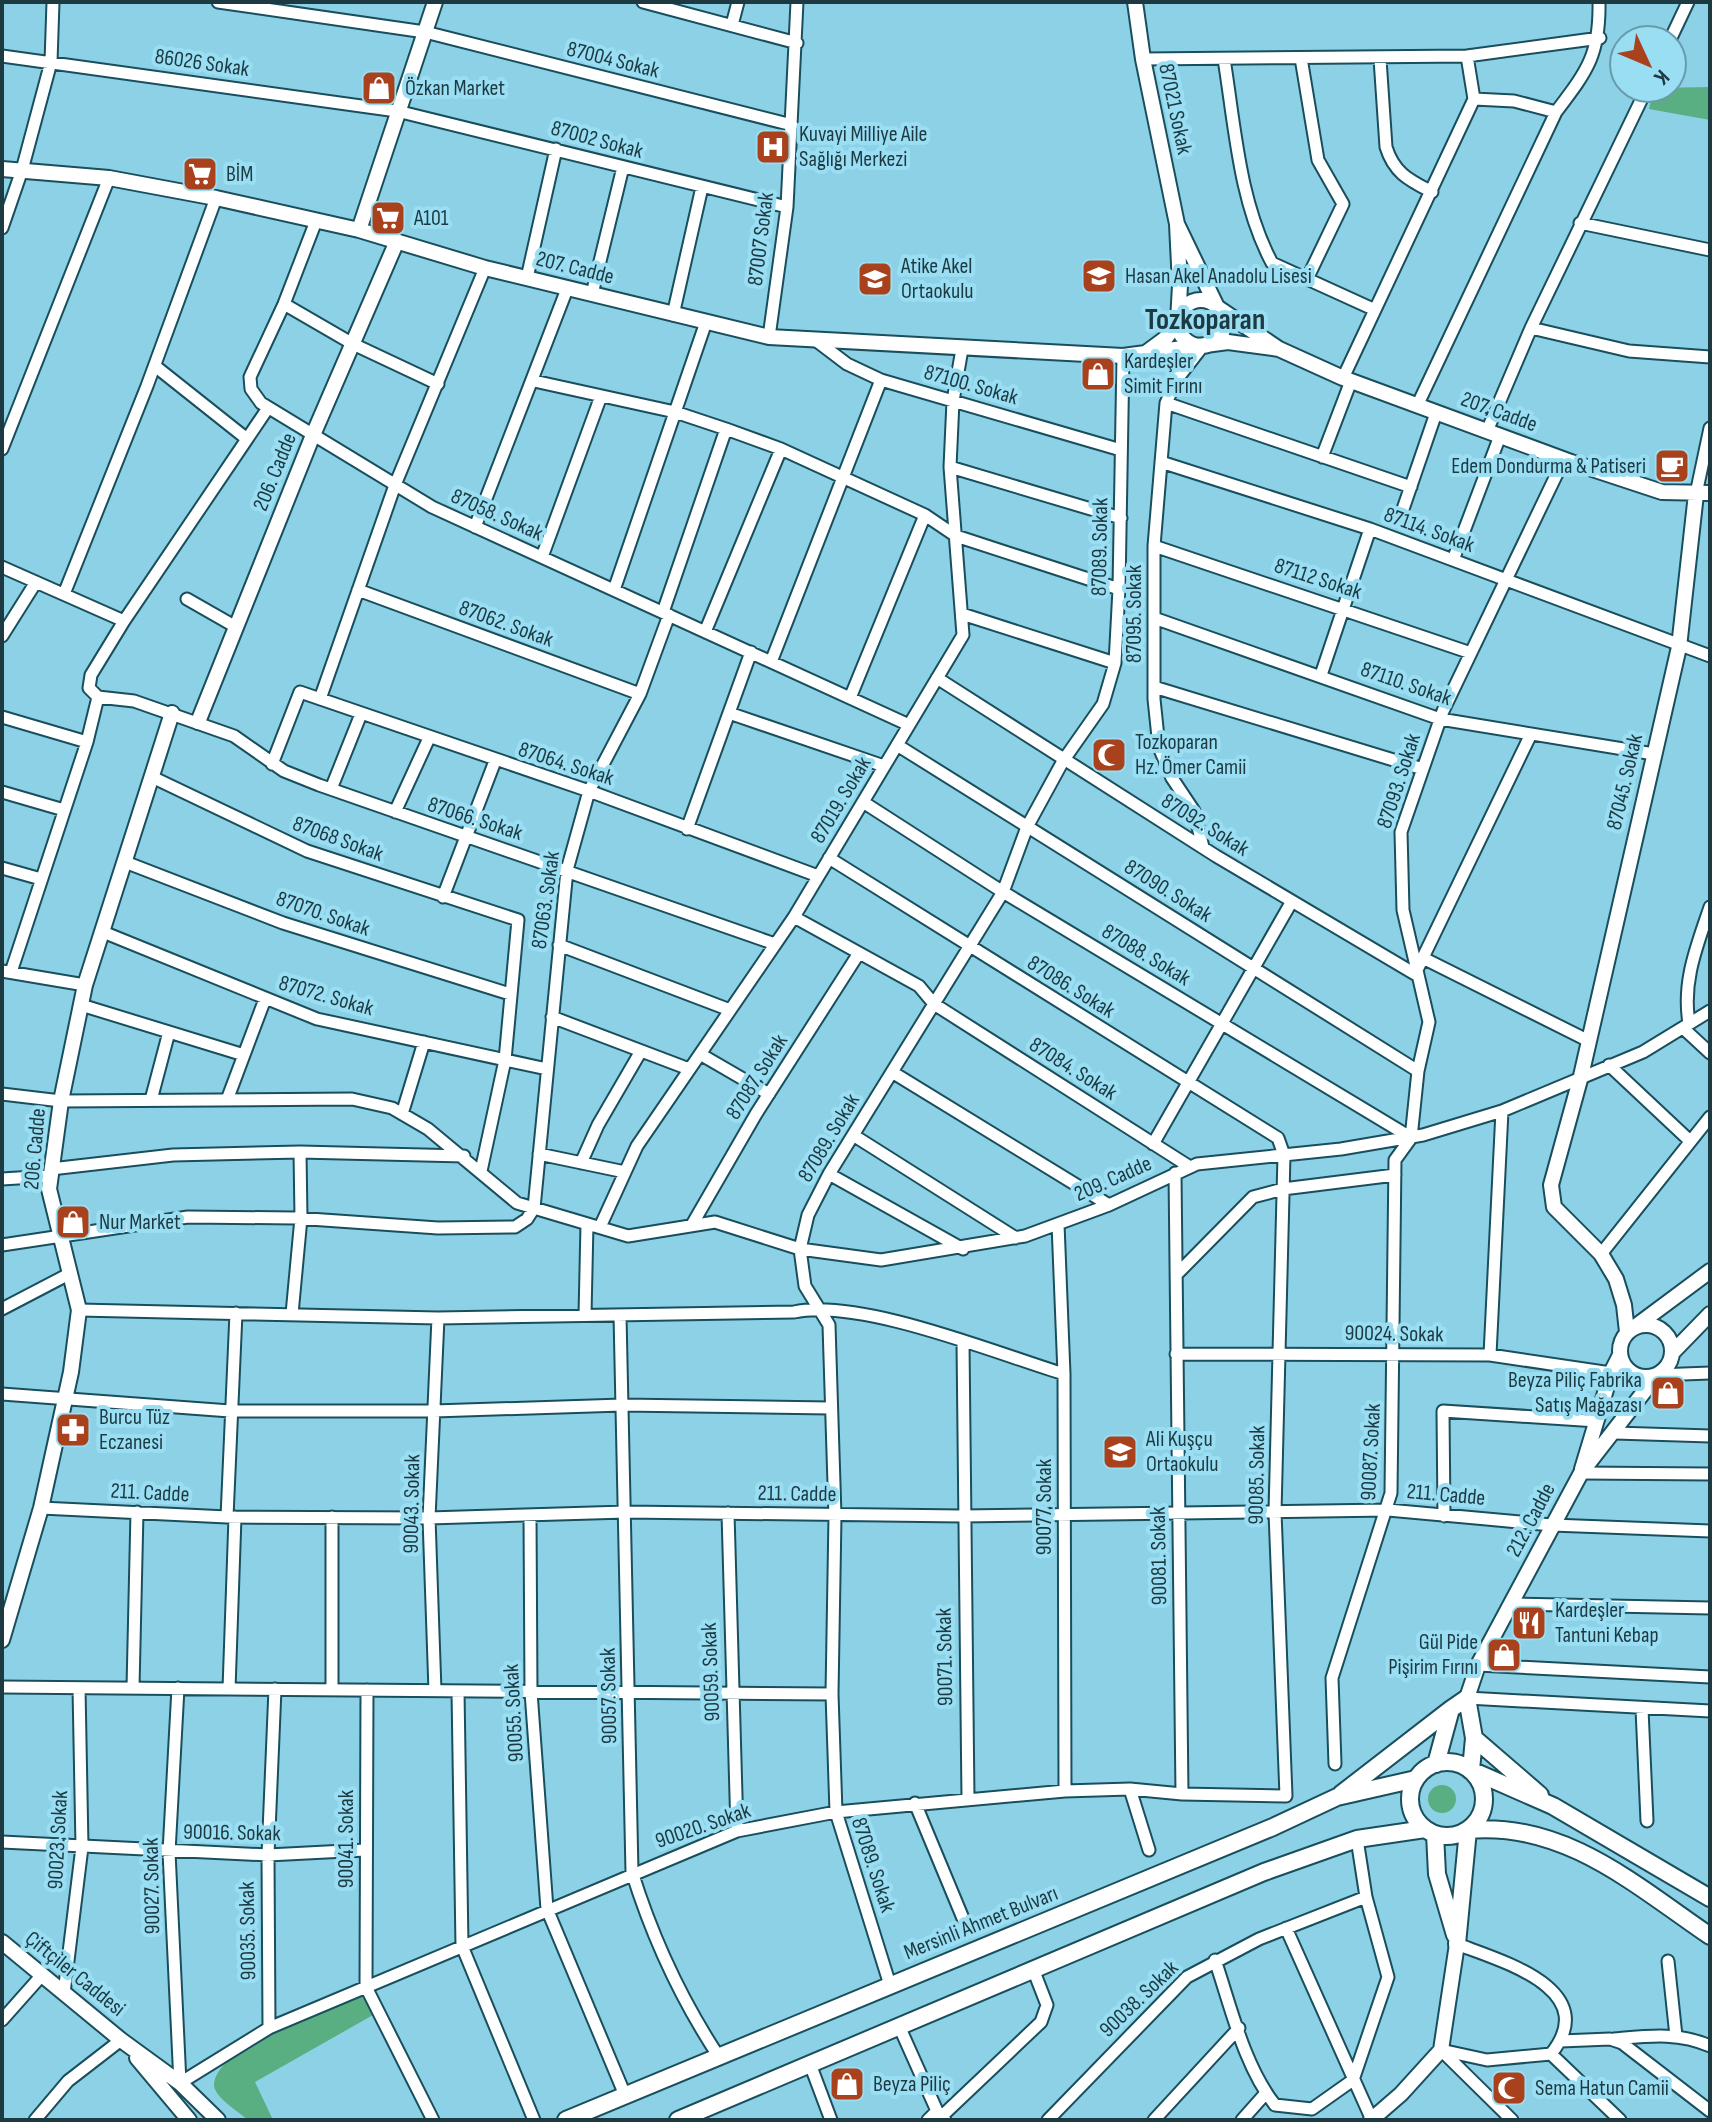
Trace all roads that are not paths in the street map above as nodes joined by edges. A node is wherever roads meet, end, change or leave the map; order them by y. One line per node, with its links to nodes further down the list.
1 (53, 2): 21 (street)
2 (218, 2): 12 (street, 87004 Sokak)
3 (435, 2): 12 (street)
4 (643, 2): 11 (street)
5 (738, 2): 11 (street)
6 (797, 2): 14 (street, 87007 Sokak)
7 (1135, 2): 18 (street, 87021 Sokak)
8 (1599, 2): 13 (street)
9 (1688, 2): 10 (street)
10 (1678, 24)
11 (732, 25): 14 (street)
12 (425, 32): 24 (street); 26 (street, 87004 Sokak)
13 (1600, 38): 16 (street); 25 (street)
14 (797, 43): 26 (street, 87007 Sokak)
15 (2, 56): 21 (street, 86026 Sokak)
16 (1467, 56): 20 (street); 22 (street)
17 (1301, 58): 19 (street); 20 (street); 45 (street)
18 (1143, 59): 19 (street); 38 (street, 87021 Sokak)
19 (1224, 59): 45 (street)
20 (1380, 59): 33 (street)
21 (51, 62): 24 (street, 86026 Sokak); 30 (street)
22 (1474, 99): 25 (street); 33 (street)
23 (1639, 104): 37 (street)
24 (397, 111): 27 (street, 87002 Sokak); 40 (street)
25 (1556, 112): 73 (street)
26 (792, 125): 35 (street, 87007 Sokak)
27 (556, 149): 28 (street, 87002 Sokak); 44 (street)
28 (623, 167): 32 (street, 87002 Sokak); 47 (street)
29 (2, 169): 30 (street, 207. Cadde)
30 (22, 170): 31 (street, 207. Cadde); 39 (street)
31 (109, 178): 34 (street, 207. Cadde); 82 (street)
32 (702, 187): 35 (street, 87002 Sokak); 51 (street)
33 (1432, 192): 50 (street)
34 (216, 198): 36 (street, 207. Cadde); 64 (street)
35 (787, 207): 55 (street, 87007 Sokak)
36 (316, 221): 40 (street, 207. Cadde); 48 (street)
37 (1580, 223): 42 (street); 54 (street)
38 (1177, 224): 49 (street); 52 (street)
39 (2, 228)
40 (359, 230): 41 (street, 207. Cadde)
41 (397, 241): 43 (street, 207. Cadde); 57 (street, 206. Cadde)
42 (1710, 250)
43 (485, 268): 44 (street, 207. Cadde); 69 (street)
44 (527, 278): 46 (street, 207. Cadde)
45 (1307, 279): 50 (street)
46 (567, 289): 47 (street, 207. Cadde); 68 (street)
47 (592, 294): 51 (street, 207. Cadde)
48 (284, 304): 57 (street); 74 (street)
49 (1217, 307): 52 (street); 58 (street); 60 (street)
50 (1373, 309): 67 (street)
51 (673, 315): 53 (street, 207. Cadde)
52 (1178, 321): 58 (street); 61 (street)
53 (706, 322): 55 (street, 207. Cadde); 75 (street)
54 (1531, 328): 63 (street); 79 (street)
55 (769, 337): 56 (street, 207. Cadde)
56 (818, 342): 59 (street, 207. Cadde); 66 (street, 87100. Sokak)
57 (353, 344): 69 (street); 80 (street, 206. Cadde)
58 (1201, 346): 60 (street, 207. Cadde); 61 (street, 207. Cadde); 65 (street)
59 (962, 349): 62 (street, 207. Cadde); 71 (street, 87019. Sokak)
60 (1279, 349): 67 (street, 207. Cadde)
61 (1145, 354): 62 (street, 207. Cadde)
62 (1123, 356): 84 (street, 87089. Sokak)
63 (1710, 357)
64 (155, 366): 81 (street); 108 (street)
65 (1180, 373): 72 (street, 87095. Sokak)
66 (881, 380): 71 (street, 87100. Sokak); 89 (street)
67 (1347, 380): 73 (street, 207. Cadde); 85 (street)
68 (534, 381): 70 (street); 96 (street)
69 (438, 384): 90 (street)
70 (601, 396): 75 (street); 100 (street)
71 (953, 401): 84 (street, 87100. Sokak); 88 (street, 87019. Sokak)
72 (1166, 403): 85 (street); 87 (street, 87095. Sokak)
73 (1417, 406): 76 (street, 207. Cadde)
74 (268, 408): 80 (street, 87058. Sokak); 81 (street)
75 (675, 412): 78 (street); 107 (street)
76 (1436, 413): 79 (street, 207. Cadde); 91 (street)
77 (1710, 428): 92 (street)
78 (726, 429): 83 (street); 111 (street, 87063. Sokak)
79 (1494, 434): 86 (street, 207. Cadde); 101 (street)
80 (313, 435): 90 (street, 87058. Sokak); 115 (street, 206. Cadde)
81 (247, 439): 114 (street)
82 (2, 449)
83 (781, 449): 89 (street); 116 (street)
84 (1121, 450): 95 (street, 87089. Sokak)
85 (1322, 457): 91 (street)
86 (1564, 459): 92 (street, 207. Cadde); 103 (street, 87093. Sokak)
87 (1161, 462): 97 (street, 87114. Sokak); 99 (street, 87095. Sokak)
88 (950, 467): 95 (street); 98 (street, 87019. Sokak)
89 (844, 479): 94 (street); 122 (street)
90 (395, 485): 96 (street, 87058. Sokak); 106 (street)
91 (1411, 487): 93 (street)
92 (1703, 493): 118 (street, 87045. Sokak)
93 (1402, 512)
94 (925, 515): 98 (street); 129 (street)
95 (1121, 518): 105 (street, 87089. Sokak)
96 (475, 527): 100 (street, 87058. Sokak)
97 (1370, 529): 101 (street, 87114. Sokak); 110 (street)
98 (956, 536): 105 (street); 112 (street, 87019. Sokak)
99 (1154, 546): 110 (street, 87112 Sokak); 113 (street, 87095. Sokak)
100 (542, 557): 107 (street, 87058. Sokak)
101 (1453, 560): 103 (street, 87114. Sokak)
102 (2, 567): 104 (street)
103 (1507, 580): 118 (street, 87114. Sokak); 120 (street, 87093. Sokak)
104 (36, 582): 108 (street); 117 (street)
105 (1119, 589): 123 (street, 87089. Sokak)
106 (358, 590): 127 (street, 87062. Sokak); 130 (street)
107 (614, 590): 111 (street, 87058. Sokak)
108 (64, 594): 114 (street)
109 (187, 599): 115 (street)
110 (1345, 608): 120 (street, 87112 Sokak); 124 (street)
111 (666, 614): 116 (street, 87058. Sokak); 127 (street, 87063. Sokak)
112 (962, 614): 123 (street); 125 (street, 87019. Sokak)
113 (1154, 618): 124 (street, 87110. Sokak); 126 (street, 87095. Sokak)
114 (124, 621): 128 (street)
115 (236, 627): 136 (street, 206. Cadde)
116 (705, 632): 119 (street, 87058. Sokak)
117 (2, 636)
118 (1679, 647): 121 (street, 87114. Sokak); 142 (street, 87045. Sokak)
119 (751, 652): 122 (street, 87058. Sokak); 132 (street)
120 (1468, 652): 135 (street, 87093. Sokak)
121 (1710, 656)
122 (771, 662): 129 (street, 87058. Sokak)
123 (1115, 663): 144 (street, 87089. Sokak)
124 (1321, 675): 135 (street, 87110. Sokak)
125 (937, 678): 137 (street, 87019. Sokak); 144 (street, 87092. Sokak)
126 (1154, 687): 147 (street); 158 (street, 87095. Sokak)
127 (640, 694): 150 (street, 87063. Sokak)
128 (98, 697): 131 (street, 87066. Sokak); 140 (street)
129 (850, 698): 137 (street, 87058. Sokak)
130 (320, 699): 133 (street, 87064. Sokak); 145 (street, 87064. Sokak)
131 (172, 713): 136 (street, 87066. Sokak); 148 (street, 206. Cadde)
132 (729, 713): 146 (street); 156 (street)
133 (361, 714): 139 (street, 87064. Sokak); 149 (street)
134 (2, 717): 140 (street)
135 (1440, 719): 138 (street, 87110. Sokak); 147 (street, 87093. Sokak)
136 (198, 722): 145 (street, 87066. Sokak)
137 (909, 725): 141 (street, 87019. Sokak)
138 (1531, 734): 142 (street, 87110. Sokak); 175 (street)
139 (429, 738): 143 (street, 87064. Sokak); 154 (street)
140 (87, 742): 153 (street)
141 (897, 745): 146 (street, 87019. Sokak); 155 (street, 87090. Sokak)
142 (1654, 754): 190 (street, 87045. Sokak)
143 (495, 761): 150 (street, 87064. Sokak); 157 (street)
144 (1063, 761): 155 (street, 87089. Sokak); 158 (street, 87092. Sokak)
145 (272, 764): 149 (street, 87066. Sokak)
146 (884, 766): 152 (street, 87019. Sokak)
147 (1423, 769): 178 (street, 87093. Sokak)
148 (152, 777): 160 (street, 206. Cadde); 166 (street, 87068 Sokak)
149 (331, 789): 154 (street, 87066. Sokak)
150 (589, 791): 156 (street, 87064. Sokak); 162 (street, 87063. Sokak)
151 (2, 792): 153 (street)
152 (863, 802): 159 (street, 87019. Sokak); 165 (street, 87088. Sokak)
153 (64, 810): 164 (street)
154 (395, 812): 157 (street, 87066. Sokak)
155 (1027, 827): 165 (street, 87089. Sokak); 176 (street, 87090. Sokak)
156 (687, 829): 163 (street, 87064. Sokak)
157 (464, 837): 162 (street, 87066. Sokak); 166 (street)
158 (1203, 847): 167 (street, 87092. Sokak)
159 (829, 858): 163 (street, 87019. Sokak); 173 (street, 87086. Sokak)
160 (125, 862): 170 (street, 206. Cadde); 180 (street, 87070. Sokak)
161 (2, 868): 164 (street)
162 (567, 870): 171 (street, 87066. Sokak); 172 (street, 87063. Sokak)
163 (818, 876): 169 (street, 87019. Sokak)
164 (41, 879): 177 (street)
165 (1003, 892): 173 (street, 87089. Sokak); 187 (street, 87088. Sokak)
166 (443, 897): 180 (street, 87068 Sokak)
167 (1292, 901): 176 (street); 178 (street, 87092. Sokak)
168 (1710, 907): 188 (street)
169 (794, 917): 171 (street, 87019. Sokak); 174 (street)
170 (103, 932): 179 (street, 206. Cadde); 181 (street, 87072. Sokak)
171 (775, 944): 184 (street, 87019. Sokak)
172 (559, 945): 184 (street); 186 (street, 87063. Sokak)
173 (969, 947): 182 (street, 87089. Sokak); 203 (street, 87086. Sokak)
174 (859, 953): 182 (street); 205 (street, 87087. Sokak)
175 (1423, 958): 178 (street); 190 (street)
176 (1254, 967): 187 (street); 200 (street, 87090. Sokak)
177 (6, 972): 179 (street)
178 (1415, 974): 200 (street, 87093. Sokak)
179 (85, 985): 183 (street, 206. Cadde)
180 (510, 994): 196 (street)
181 (265, 999): 191 (street, 87072. Sokak); 195 (street)
182 (934, 1004): 201 (street, 87089. Sokak); 215 (street, 87084. Sokak)
183 (81, 1005): 189 (street); 208 (street, 206. Cadde)
184 (730, 1010): 194 (street, 87019. Sokak)
185 (1710, 1011): 188 (street, 209. Cadde)
186 (552, 1017): 192 (street); 198 (street, 87063. Sokak)
187 (1221, 1025): 203 (street); 213 (street, 87088. Sokak)
188 (1686, 1026): 193 (street); 197 (street, 209. Cadde)
189 (169, 1032): 195 (street); 206 (street)
190 (1589, 1041): 202 (street, 87045. Sokak)
191 (424, 1042): 196 (street, 87072. Sokak); 210 (street)
192 (641, 1051): 199 (street); 220 (street)
193 (1710, 1053)
194 (700, 1054): 199 (street, 87019. Sokak); 205 (street)
195 (244, 1055): 207 (street)
196 (505, 1060): 198 (street, 87072. Sokak); 222 (street)
197 (1609, 1065): 202 (street, 209. Cadde); 214 (street)
198 (547, 1069): 217 (street, 87063. Sokak)
199 (689, 1069): 224 (street, 87019. Sokak)
200 (1418, 1071): 213 (street, 87093. Sokak)
201 (892, 1072): 212 (street, 87089. Sokak); 230 (street)
202 (1581, 1076): 209 (street, 209. Cadde); 242 (street, 87045. Sokak)
203 (1188, 1083): 215 (street); 218 (street, 87086. Sokak)
204 (2, 1094): 208 (street)
205 (769, 1094): 233 (street, 87087. Sokak)
206 (151, 1100): 207 (street); 208 (street)
207 (227, 1100): 210 (street)
208 (61, 1101): 223 (street, 206. Cadde)
209 (1502, 1111): 213 (street, 209. Cadde); 261 (street)
210 (402, 1114): 219 (street)
211 (1710, 1117): 214 (street)
212 (853, 1135): 226 (street, 87089. Sokak); 238 (street)
213 (1411, 1138): 218 (street, 209. Cadde); 227 (street, 90087. Sokak)
214 (1690, 1141): 242 (street)
215 (1153, 1144): 221 (street, 87084. Sokak)
216 (300, 1152): 219 (street); 223 (street); 232 (street)
217 (539, 1154): 220 (street); 231 (street, 87063. Sokak)
218 (1284, 1155): 221 (street, 209. Cadde); 229 (street, 90085. Sokak)
219 (464, 1156): 222 (street)
220 (581, 1163): 224 (street)
221 (1190, 1167): 225 (street, 209. Cadde)
222 (481, 1171): 231 (street, 209. Cadde)
223 (51, 1172): 228 (street); 237 (street, 206. Cadde)
224 (625, 1172): 236 (street, 87019. Sokak)
225 (1175, 1173): 230 (street, 209. Cadde); 245 (street, 90081. Sokak)
226 (829, 1174): 240 (street, 87089. Sokak); 241 (street)
227 (1395, 1175): 229 (street); 258 (street, 90087. Sokak)
228 (2, 1179)
229 (1283, 1189): 245 (street); 257 (street, 90085. Sokak)
230 (1109, 1205): 235 (street, 209. Cadde)
231 (534, 1208): 232 (street); 234 (street, 209. Cadde)
232 (301, 1218): 237 (street); 250 (street)
233 (693, 1223): 236 (street, 209. Cadde); 240 (street, 209. Cadde)
234 (587, 1224): 236 (street, 209. Cadde); 251 (street)
235 (1058, 1224): 238 (street, 209. Cadde); 265 (street, 90077. Sokak)
236 (600, 1227)
237 (60, 1238): 239 (street); 244 (street, 206. Cadde)
238 (1016, 1238): 241 (street, 209. Cadde)
239 (2, 1245)
240 (800, 1249): 241 (street, 209. Cadde); 246 (street, 87089. Sokak)
241 (963, 1249)
242 (1601, 1254): 255 (street)
243 (1710, 1271): 255 (street)
244 (69, 1274): 247 (street); 248 (street, 206. Cadde)
245 (1176, 1275): 260 (street, 90081. Sokak)
246 (818, 1307): 252 (street); 256 (street); 270 (street, 87089. Sokak)
247 (2, 1309)
248 (79, 1310): 249 (street); 268 (street, 206. Cadde)
249 (236, 1313): 250 (street); 271 (street)
250 (292, 1314): 254 (street)
251 (585, 1315): 252 (street); 254 (street)
252 (620, 1315): 269 (street, 90057. Sokak)
253 (1709, 1317): 259 (street)
254 (438, 1318): 272 (street, 90043. Sokak)
255 (1627, 1332): 259 (street); 262 (street)
256 (963, 1343): 265 (street); 288 (street, 90071. Sokak)
257 (1279, 1353): 258 (street, 90024. Sokak); 260 (street, 90024. Sokak); 282 (street, 90085. Sokak)
258 (1394, 1353): 261 (street, 90024. Sokak); 279 (street, 90087. Sokak)
259 (1672, 1353): 266 (street)
260 (1176, 1354): 285 (street, 90081. Sokak)
261 (1490, 1355): 263 (street, 90024. Sokak)
262 (1620, 1355): 263 (street); 266 (street)
263 (1611, 1373): 273 (street)
264 (1710, 1373): 266 (street)
265 (1064, 1374): 284 (street, 90077. Sokak)
266 (1657, 1375): 274 (street, 212. Cadde)
267 (2, 1394): 268 (street)
268 (63, 1400): 271 (street); 278 (street, 206. Cadde)
269 (622, 1405): 270 (street); 272 (street); 281 (street, 90057. Sokak)
270 (830, 1408): 287 (street, 87089. Sokak)
271 (230, 1411): 272 (street); 290 (street)
272 (434, 1411): 292 (street, 90043. Sokak)
273 (1597, 1421): 276 (street); 289 (street)
274 (1615, 1433): 275 (street); 276 (street, 212. Cadde)
275 (1710, 1436)
276 (1581, 1473): 277 (street); 293 (street, 212. Cadde)
277 (1710, 1474)
278 (41, 1508): 280 (street, 211. Cadde); 297 (street, 206. Cadde)
279 (1388, 1510): 282 (street, 211. Cadde); 289 (street, 211. Cadde); 319 (street, 90087. Sokak)
280 (137, 1512): 290 (street, 211. Cadde); 302 (street)
281 (626, 1512): 283 (street, 211. Cadde); 286 (street, 211. Cadde); 311 (street, 90057. Sokak)
282 (1275, 1512): 285 (street, 211. Cadde); 326 (street, 90085. Sokak)
283 (728, 1513): 287 (street, 211. Cadde); 312 (street, 90059. Sokak)
284 (1064, 1514): 285 (street, 211. Cadde); 288 (street, 211. Cadde); 324 (street, 90077. Sokak)
285 (1178, 1514): 325 (street, 90081. Sokak)
286 (530, 1515): 292 (street, 211. Cadde); 310 (street, 90055. Sokak)
287 (835, 1516): 288 (street, 211. Cadde); 313 (street, 87089. Sokak)
288 (962, 1516): 328 (street, 90071. Sokak)
289 (1444, 1516): 293 (street, 211. Cadde)
290 (231, 1517): 291 (street, 211. Cadde); 304 (street)
291 (332, 1517): 292 (street, 211. Cadde); 306 (street)
292 (429, 1518): 308 (street, 90043. Sokak)
293 (1552, 1525): 294 (street, 211. Cadde); 295 (street, 212. Cadde)
294 (1710, 1531)
295 (1513, 1604): 296 (street); 298 (street, 212. Cadde)
296 (1710, 1608)
297 (2, 1640)
298 (1478, 1665): 299 (street); 314 (street, 212. Cadde)
299 (1710, 1677)
300 (2, 1687): 301 (street)
301 (79, 1688): 302 (street); 338 (street, 90023. Sokak)
302 (133, 1688): 303 (street)
303 (178, 1688): 304 (street); 341 (street, 90027. Sokak)
304 (229, 1689): 305 (street)
305 (275, 1689): 306 (street); 342 (street, 90035. Sokak)
306 (332, 1690): 307 (street)
307 (367, 1690): 308 (street); 339 (street, 90041. Sokak)
308 (435, 1691): 309 (street)
309 (458, 1691): 310 (street); 352 (street)
310 (531, 1692): 311 (street); 346 (street, 90055. Sokak)
311 (629, 1692): 312 (street); 343 (street, 90057. Sokak)
312 (731, 1693): 313 (street); 334 (street, 90059. Sokak)
313 (832, 1694): 331 (street, 87089. Sokak)
314 (1467, 1698): 315 (main road); 316 (street); 318 (main road)
315 (1451, 1709): 320 (main road); 327 (main road)
316 (1642, 1709): 317 (street); 332 (street)
317 (1710, 1711)
318 (1474, 1738): 321 (main road); 330 (main road)
319 (1335, 1764)
320 (1436, 1764): 321 (main road); 322 (main road)
321 (1471, 1770): 330 (main road); 333 (main road)
322 (1416, 1779): 327 (main road, Mersinli Ahmet Bulvarı); 335 (main road)
323 (1130, 1789): 324 (street, 90020. Sokak); 325 (street, 90020. Sokak); 340 (street)
324 (1065, 1791): 328 (street, 90020. Sokak)
325 (1182, 1794): 326 (street, 90020. Sokak)
326 (1286, 1796)
327 (1337, 1797): 357 (main road, Mersinli Ahmet Bulvarı)
328 (968, 1799): 329 (street, 90020. Sokak)
329 (915, 1803): 331 (street, 90020. Sokak); 347 (street)
330 (1553, 1806): 345 (main road)
331 (836, 1812): 334 (street, 90020. Sokak); 357 (street, 87089. Sokak)
332 (1647, 1821)
333 (1468, 1830): 335 (main road); 349 (main road); 351 (main road)
334 (737, 1831): 343 (street, 90020. Sokak)
335 (1430, 1832): 336 (main road); 351 (main road)
336 (1357, 1839): 344 (street); 355 (main road)
337 (2, 1842): 338 (street, 90016. Sokak)
338 (82, 1847): 341 (street, 90016. Sokak); 359 (street, 90023. Sokak)
339 (365, 1850): 342 (street, 90016. Sokak); 358 (street, 90041. Sokak)
340 (1149, 1850)
341 (169, 1852): 342 (street, 90016. Sokak); 374 (street, 90027. Sokak)
342 (268, 1855): 362 (street, 90035. Sokak)
343 (632, 1872): 346 (street, 90020. Sokak); 371 (street, 90057. Sokak)
344 (1366, 1897): 348 (street, 90038. Sokak); 373 (street)
345 (1710, 1898)
346 (547, 1909): 352 (street, 90020. Sokak); 376 (street, 90055. Sokak)
347 (967, 1928)
348 (1286, 1928): 353 (street, 90038. Sokak); 373 (street)
349 (1710, 1936)
350 (2, 1942): 356 (street, Çiftçiler Caddesi)
351 (1457, 1944): 366 (street); 369 (street)
352 (462, 1946): 358 (street, 90020. Sokak); 383 (street)
353 (1215, 1960): 363 (street); 388 (street, 90038. Sokak)
354 (1668, 1961): 364 (street)
355 (1033, 1969): 361 (main road); 378 (street)
356 (42, 1975): 359 (street, Çiftçiler Caddesi); 360 (street)
357 (890, 1985): 371 (main road, Mersinli Ahmet Bulvarı)
358 (366, 1987): 362 (street, 90020. Sokak); 382 (street)
359 (64, 1993): 365 (street, Çiftçiler Caddesi)
360 (2, 2020)
361 (899, 2026): 372 (main road); 378 (street)
362 (269, 2028): 374 (street, 90020. Sokak)
363 (1239, 2028): 375 (street); 389 (street)
364 (1676, 2036): 367 (street); 368 (street)
365 (121, 2040): 374 (street, Çiftçiler Caddesi); 379 (street); 380 (street, Çiftçiler Caddesi)
366 (1561, 2041): 367 (street); 370 (street)
367 (1616, 2041): 377 (street)
368 (1710, 2046)
369 (1441, 2050): 370 (street); 391 (street); 392 (street)
370 (1551, 2054): 393 (street)
371 (719, 2057): 376 (main road, Mersinli Ahmet Bulvarı)
372 (810, 2064): 385 (main road); 386 (street)
373 (1353, 2080): 375 (street); 391 (street)
374 (180, 2083): 381 (street, Çiftçiler Caddesi)
375 (1266, 2093): 390 (street)
376 (625, 2095): 384 (main road, Mersinli Ahmet Bulvarı)
377 (1710, 2111)
378 (942, 2116): 387 (street)
379 (35, 2120)
380 (189, 2120)
381 (218, 2120)
382 (433, 2120)
383 (534, 2120)
384 (566, 2120)
385 (678, 2120)
386 (831, 2120)
387 (928, 2120)
388 (1048, 2120)
389 (1154, 2120)
390 (1242, 2120)
391 (1371, 2120)
392 (1512, 2120)
393 (1620, 2120)

